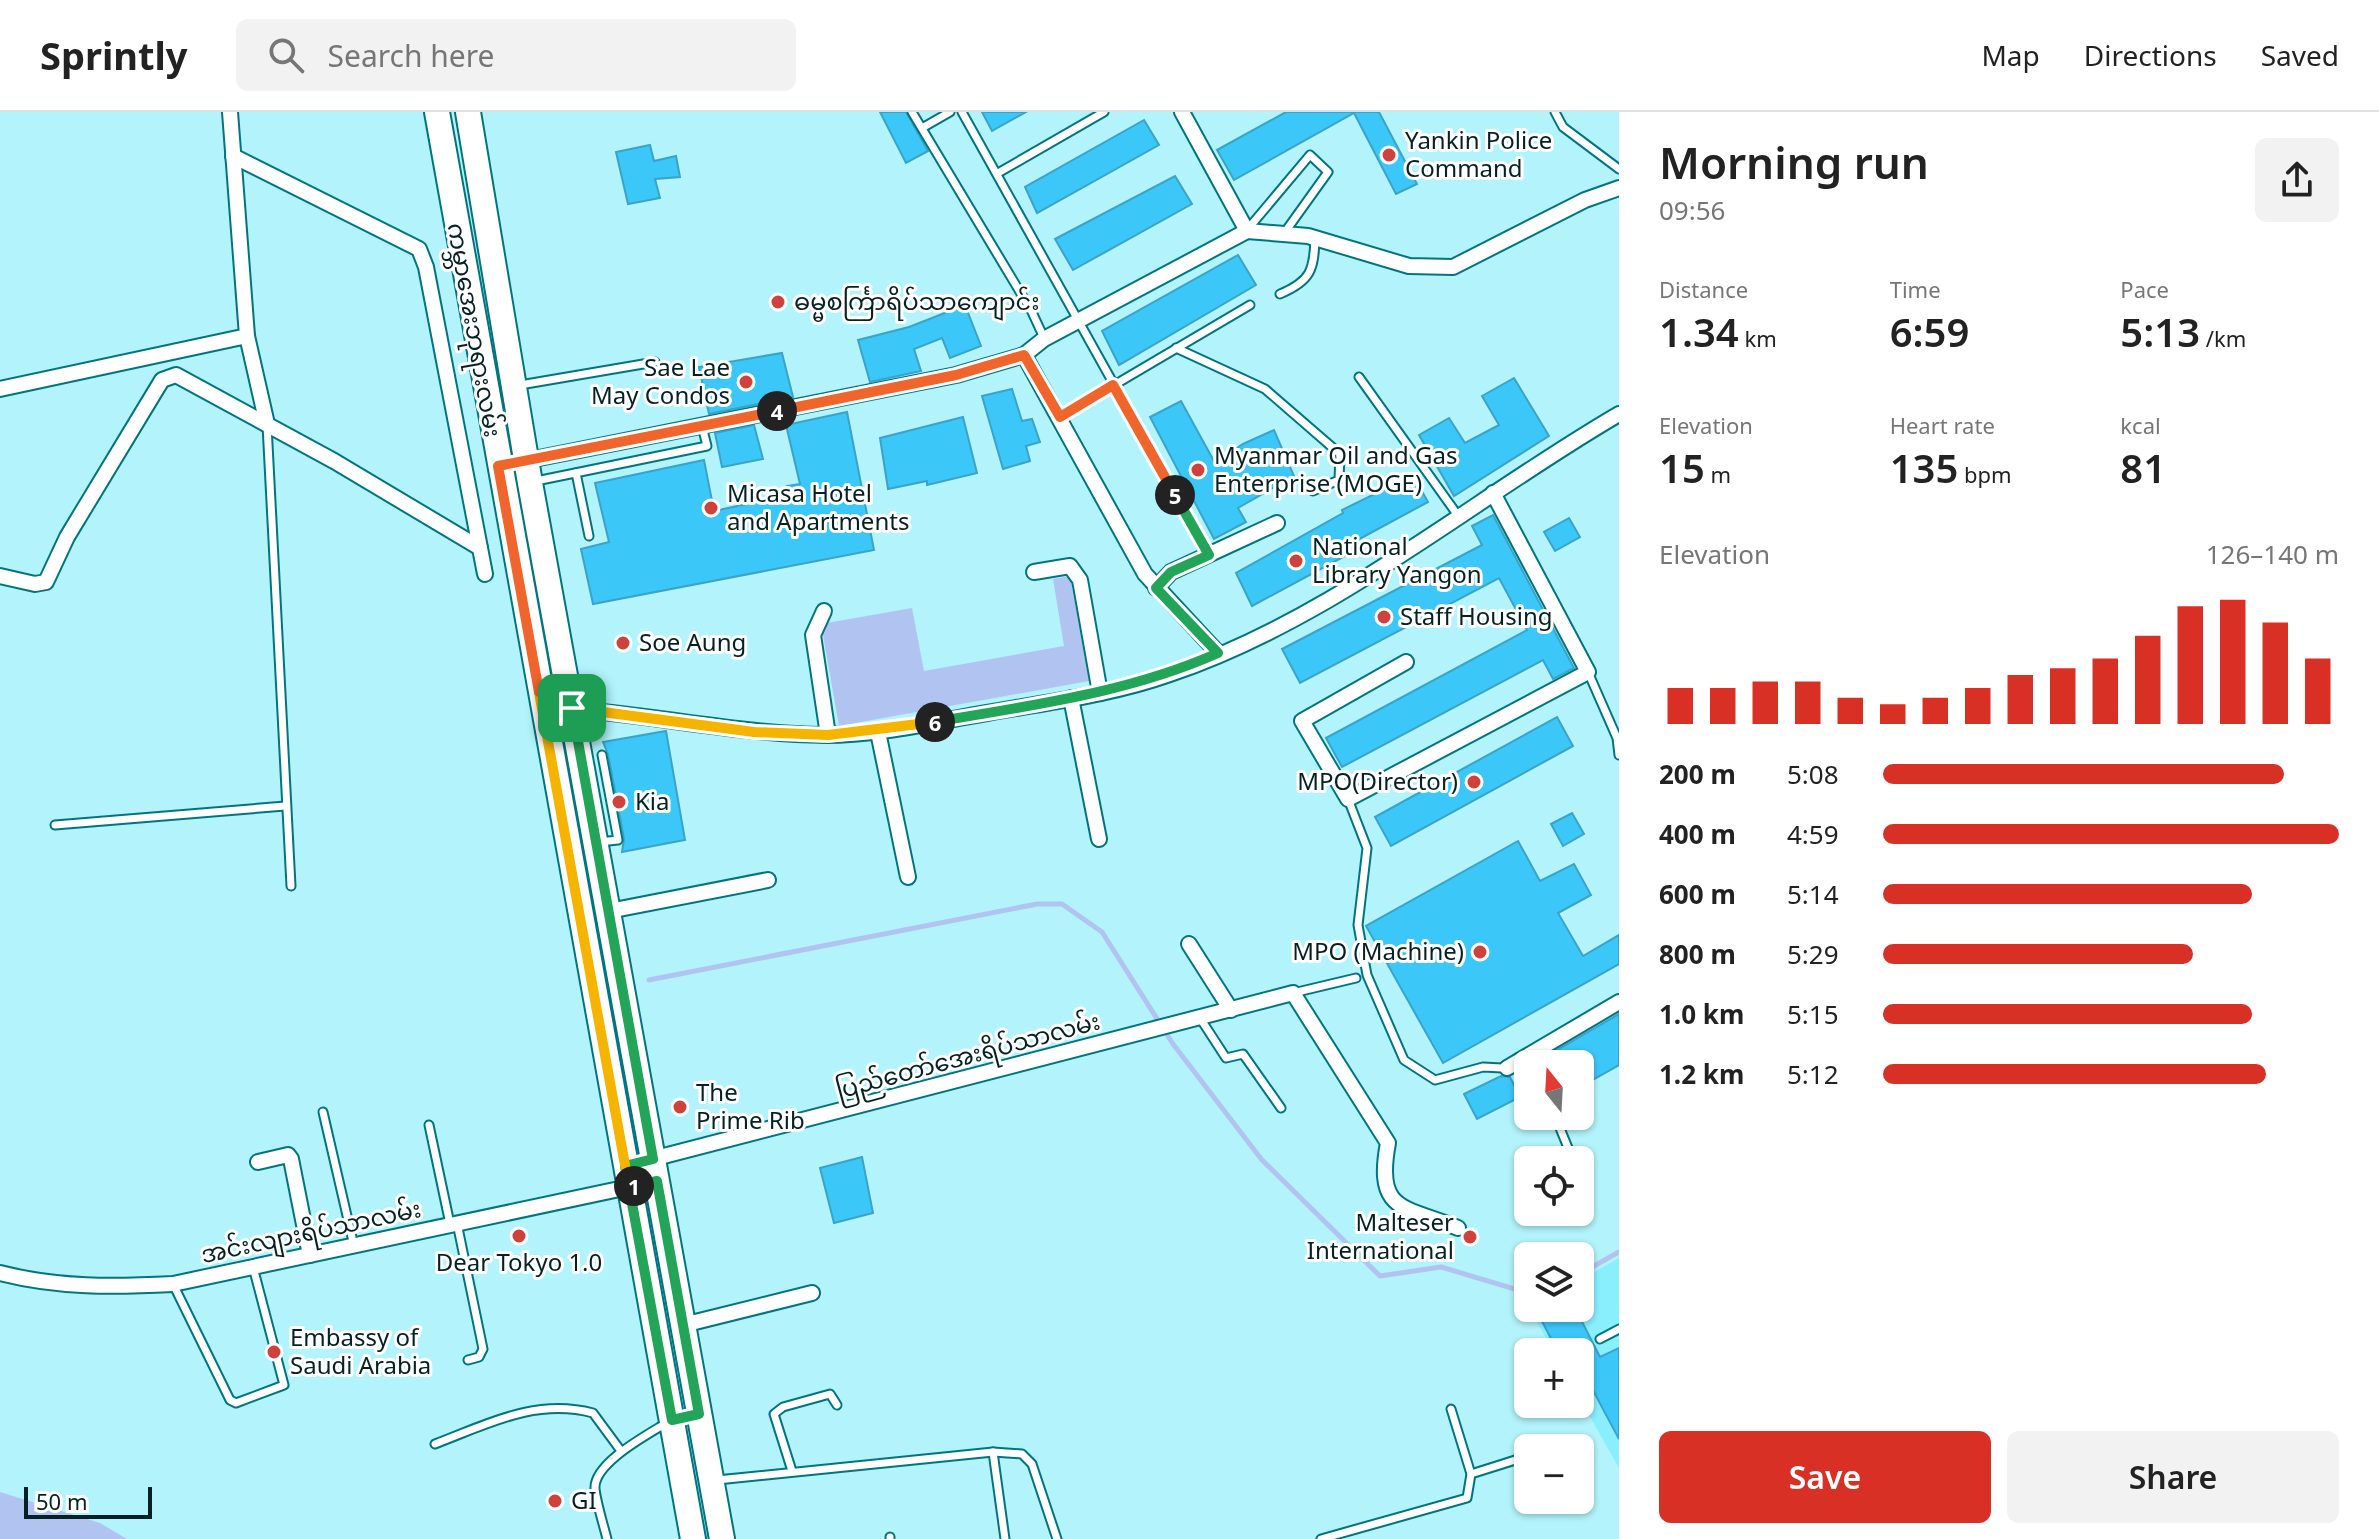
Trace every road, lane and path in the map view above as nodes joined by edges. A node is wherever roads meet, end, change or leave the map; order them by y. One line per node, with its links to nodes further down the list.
1 (230, 112): 11 (street)
2 (437, 112): 34 (main road, ကမ္ဘာအေးဘုရားလမ်း)
3 (468, 112): 28 (main road, ကမ္ဘာအေးဘုရားလမ်း)
4 (912, 112): 10 (lane)
5 (950, 112): 10 (lane)
6 (962, 112): 13 (lane)
7 (1104, 112): 13 (lane)
8 (1182, 112): 15 (street)
9 (1555, 112): 12 (lane)
10 (922, 128): 22 (lane)
11 (233, 156): 21 (street); 42 (street)
12 (1619, 169)
13 (998, 173): 20 (lane)
14 (1619, 188): 17 (street)
15 (1247, 231): 16 (street); 16 (lane); 20 (street)
16 (1284, 234): 17 (street)
17 (1315, 238): 18 (lane)
18 (1280, 294)
19 (1250, 305): 23 (lane)
20 (1077, 321): 22 (street); 27 (lane)
21 (247, 336): 29 (street); 32 (street)
22 (1044, 339): 24 (street)
23 (1176, 348): 27 (lane); 37 (lane)
24 (1024, 355): 31 (street); 33 (street)
25 (655, 362): 28 (lane)
26 (1359, 377): 39 (lane)
27 (1113, 385): 31 (lane); 43 (lane)
28 (514, 386): 35 (main road, ကမ္ဘာအေးဘုရားလမ်း)
29 (0, 389)
30 (1619, 414): 38 (street)
31 (1060, 417): 47 (street)
32 (267, 424): 42 (street); 46 (street); 61 (lane)
33 (702, 426): 35 (street); 36 (lane)
34 (498, 466): 35 (street); 54 (main road, ကမ္ဘာအေးဘုရားလမ်း)
35 (528, 472): 36 (lane); 55 (main road, ကမ္ဘာအေးဘုရားလမ်း)
36 (576, 473): 41 (lane)
37 (1313, 491)
38 (1493, 493): 39 (street); 51 (street)
39 (1459, 517): 49 (street)
40 (1277, 523): 43 (street)
41 (589, 536)
42 (480, 548): 45 (street)
43 (1209, 555): 47 (street)
44 (1034, 572): 52 (street)
45 (485, 574)
46 (0, 576)
47 (1156, 588): 49 (street)
48 (824, 611): 57 (street)
49 (1218, 653): 52 (street)
50 (1406, 662): 60 (street)
51 (1588, 672): 59 (lane); 60 (street)
52 (1100, 693): 53 (street)
53 (1071, 698): 56 (street); 63 (street)
54 (542, 707): 55 (street); 82 (main road, ကမ္ဘာအေးဘုရားလမ်း)
55 (572, 708): 57 (street); 64 (main road, ကမ္ဘာအေးဘုရားလမ်း)
56 (878, 732): 57 (street); 65 (street)
57 (828, 735)
58 (602, 755): 64 (lane)
59 (1619, 755)
60 (1348, 799): 75 (lane)
61 (285, 806): 62 (lane); 67 (lane)
62 (55, 825)
63 (1099, 839)
64 (596, 842): 68 (main road, ကမ္ဘာအေးဘုရားလမ်း)
65 (908, 877)
66 (768, 880): 68 (street)
67 (291, 886)
68 (609, 911): 81 (main road, ကမ္ဘာအေးဘုရားလမ်း)
69 (1189, 944): 73 (street)
70 (1356, 978): 71 (lane)
71 (1293, 993): 73 (street, ပြည်တော်အေးရိပ်သာလမ်း); 84 (street)
72 (1619, 1002): 75 (street)
73 (1231, 1010): 74 (street, ပြည်တော်အေးရိပ်သာလမ်း)
74 (1200, 1018): 77 (lane); 81 (street, ပြည်တော်အေးရိပ်သာလမ်း)
75 (1507, 1068): 76 (lane)
76 (1514, 1068)
77 (1281, 1108)
78 (323, 1112): 85 (lane)
79 (429, 1125): 83 (lane)
80 (258, 1162): 86 (street)
81 (655, 1170): 82 (street); 82 (street); 91 (main road, ကမ္ဘာအေးဘုရားလမ်း)
82 (627, 1176): 83 (street, အင်းလျားရိပ်သာလမ်း); 98 (main road, ကမ္ဘာအေးဘုရားလမ်း)
83 (453, 1224): 85 (street, အင်းလျားရိပ်သာလမ်း); 94 (lane)
84 (1458, 1228)
85 (354, 1246): 86 (street, အင်းလျားရိပ်သာလမ်း)
86 (310, 1255): 87 (street, အင်းလျားရိပ်သာလမ်း)
87 (253, 1267): 89 (street, အင်းလျားရိပ်သာလမ်း); 89 (lane)
88 (0, 1273): 89 (street, အင်းလျားရိပ်သာလမ်း)
89 (173, 1284)
90 (812, 1293): 91 (street)
91 (683, 1325): 97 (main road, ကမ္ဘာအေးဘုရားလမ်း)
92 (1619, 1329): 93 (lane)
93 (1600, 1339)
94 (468, 1360)
95 (837, 1405): 103 (lane)
96 (1451, 1409): 104 (lane)
97 (699, 1414): 98 (main road); 105 (main road, ကမ္ဘာအေးဘုရားလမ်း)
98 (672, 1420): 100 (lane); 107 (main road, ကမ္ဘာအေးဘုရားလမ်း)
99 (435, 1444): 100 (lane)
100 (621, 1451): 106 (lane)
101 (993, 1452): 103 (lane); 109 (lane); 110 (lane)
102 (1514, 1460): 104 (lane)
103 (792, 1471): 105 (lane)
104 (1471, 1474): 111 (lane)
105 (711, 1481): 108 (main road, ကမ္ဘာအေးဘုရားလမ်း)
106 (607, 1539)
107 (693, 1539)
108 (722, 1539)
109 (1005, 1539)
110 (1057, 1539)
111 (1321, 1539)

